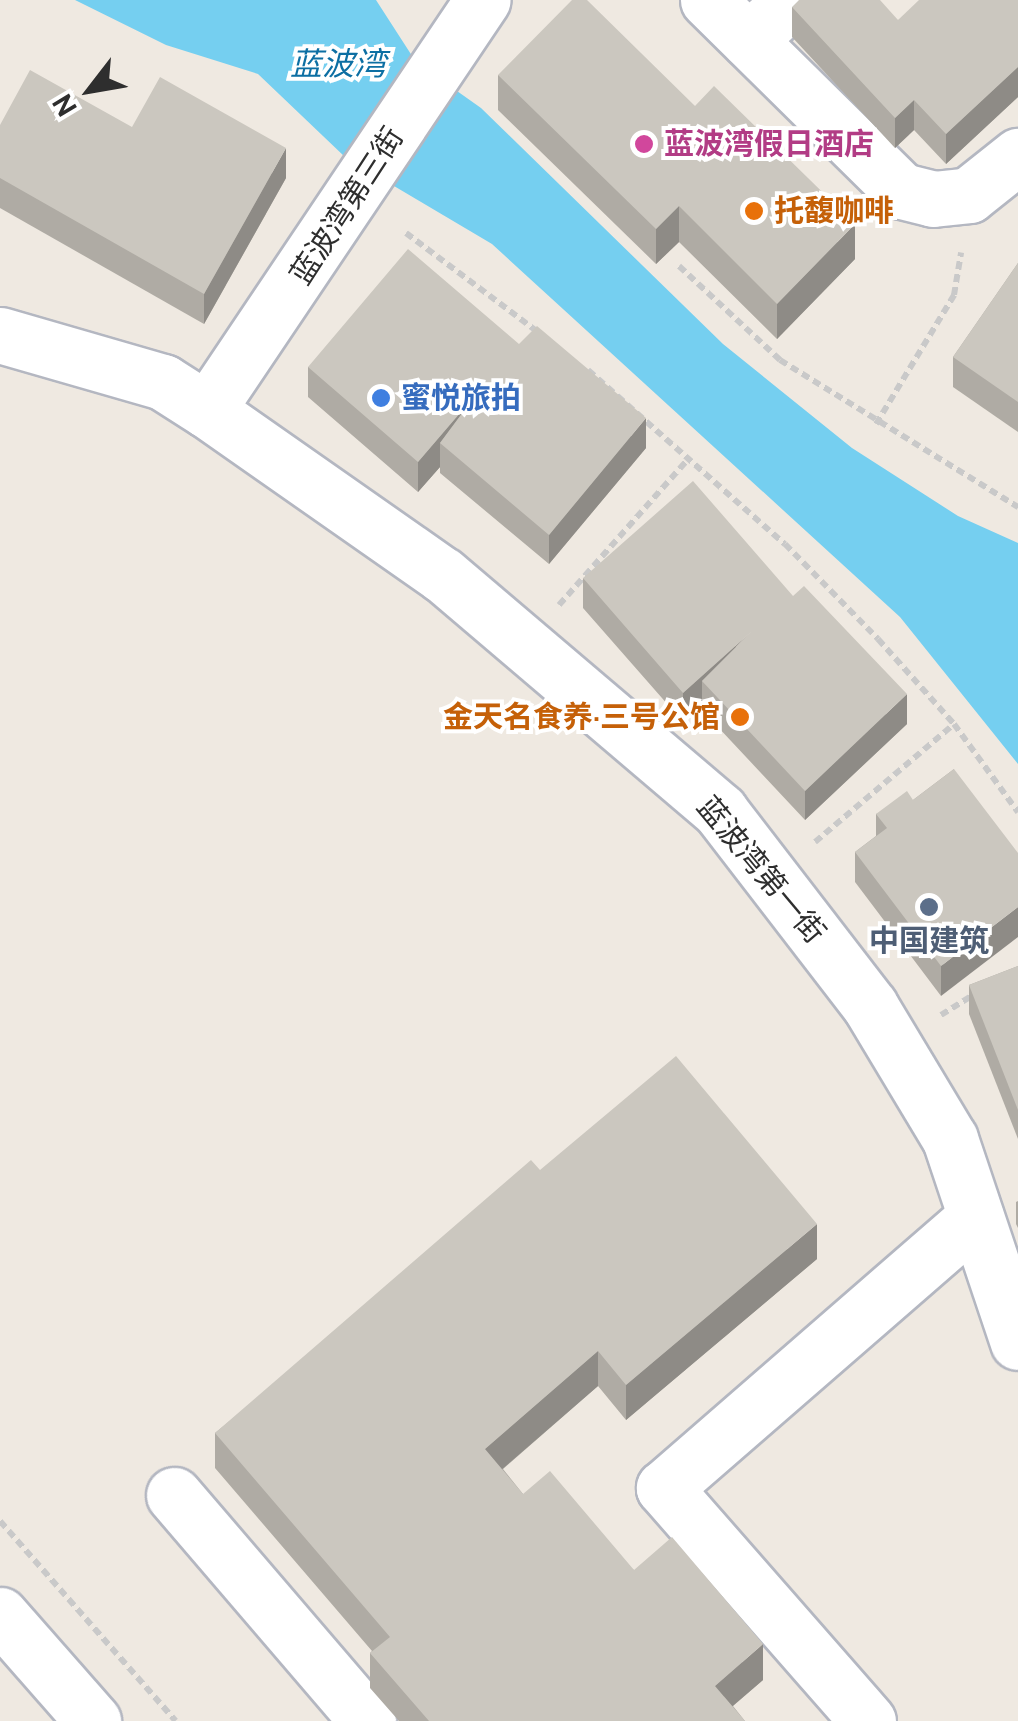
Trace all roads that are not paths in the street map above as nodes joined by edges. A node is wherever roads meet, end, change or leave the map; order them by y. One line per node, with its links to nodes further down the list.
1 (482, 0): 7 (street, 蓝波湾第三街)
2 (708, 0): 4 (street)
3 (792, 0): 4 (street)
4 (749, 40): 5 (street)
5 (1000, 179)
6 (0, 335): 7 (street, 蓝波湾第一街)
7 (207, 410): 8 (street, 蓝波湾第一街)
8 (976, 1217): 9 (street, 蓝波湾第一街); 14 (street)
9 (1018, 1342)
10 (174, 1495): 13 (street)
11 (0, 1616): 12 (street)
12 (93, 1721)
13 (368, 1721)
14 (868, 1721)

